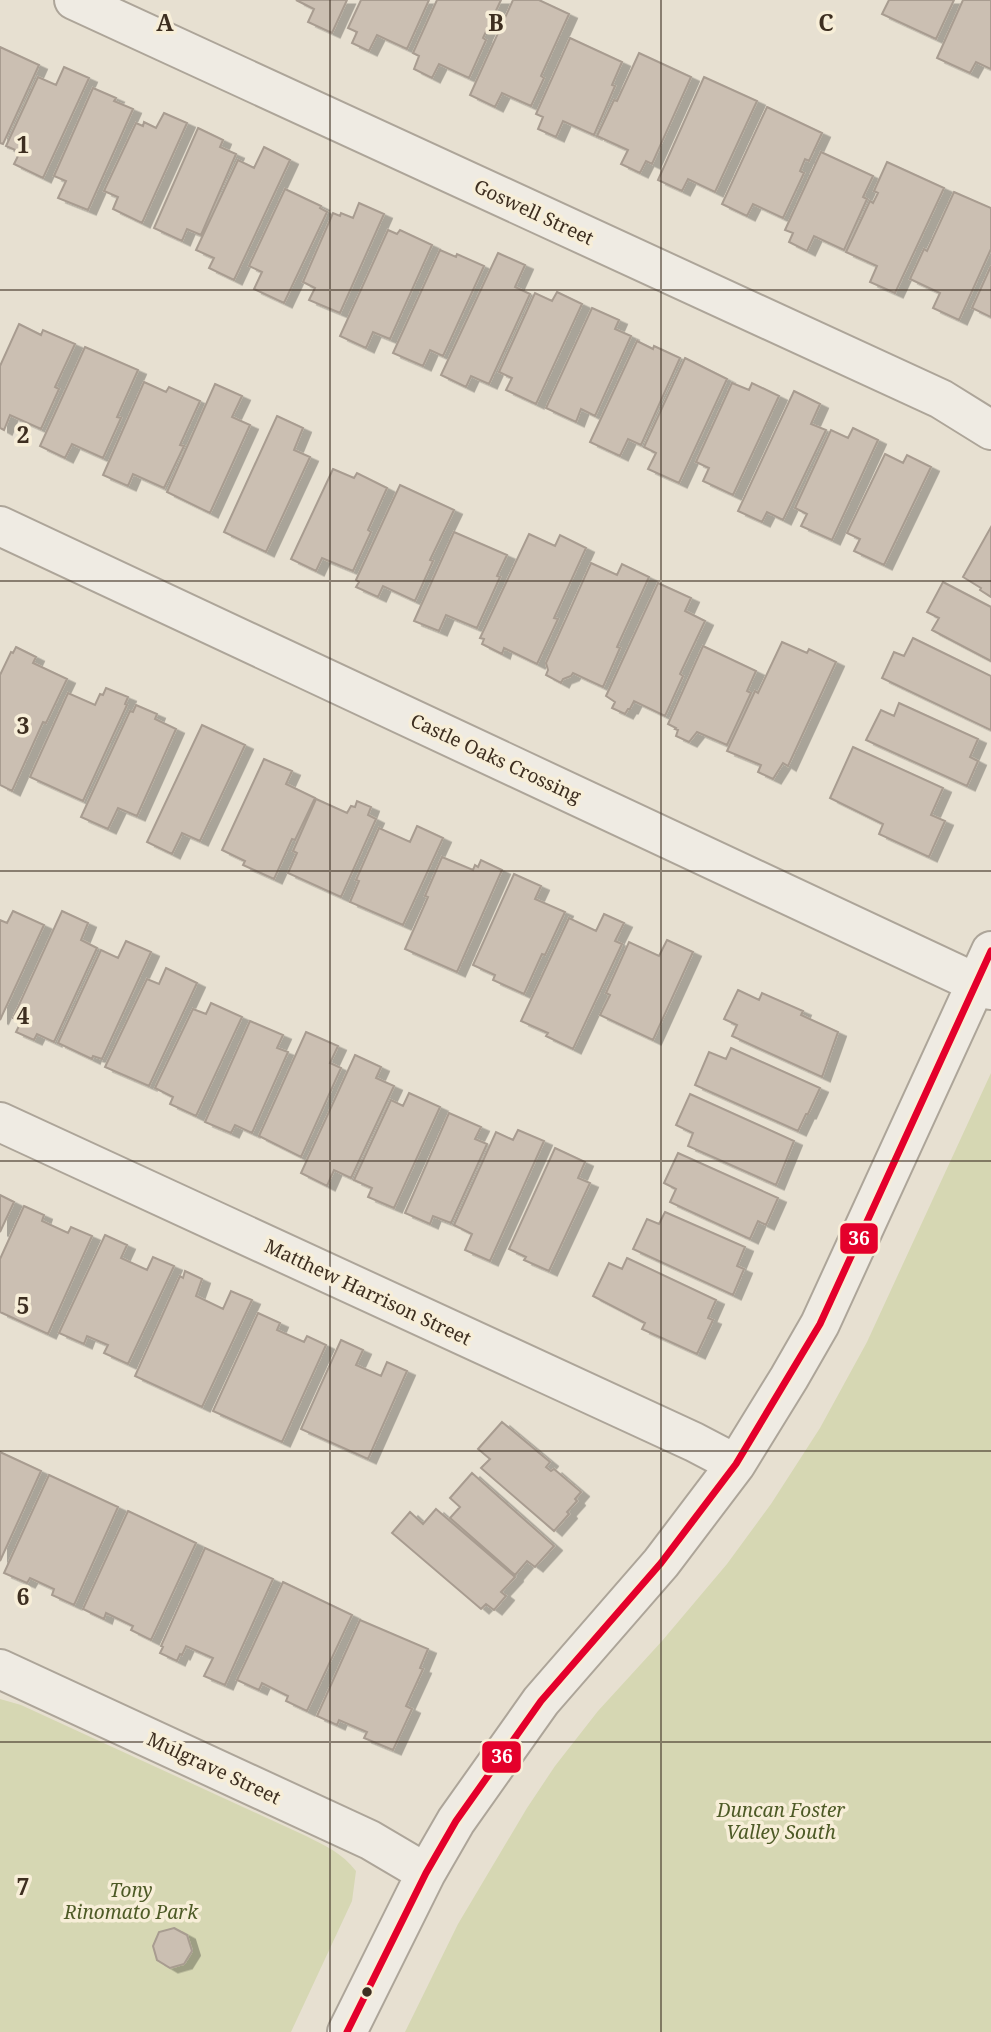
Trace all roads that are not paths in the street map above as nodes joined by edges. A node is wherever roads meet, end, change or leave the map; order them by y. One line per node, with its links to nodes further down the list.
1 (74, 0): 2 (street, Goswell Street)
2 (991, 430)
3 (0, 526): 4 (street, Castle Oaks Crossing)
4 (986, 975): 6 (street)
5 (0, 1122): 6 (street, Matthew Harrison Street)
6 (736, 1464): 8 (street)
7 (0, 1669): 8 (street, Mulgrave Street)
8 (426, 1872): 9 (street)
9 (347, 2032)

